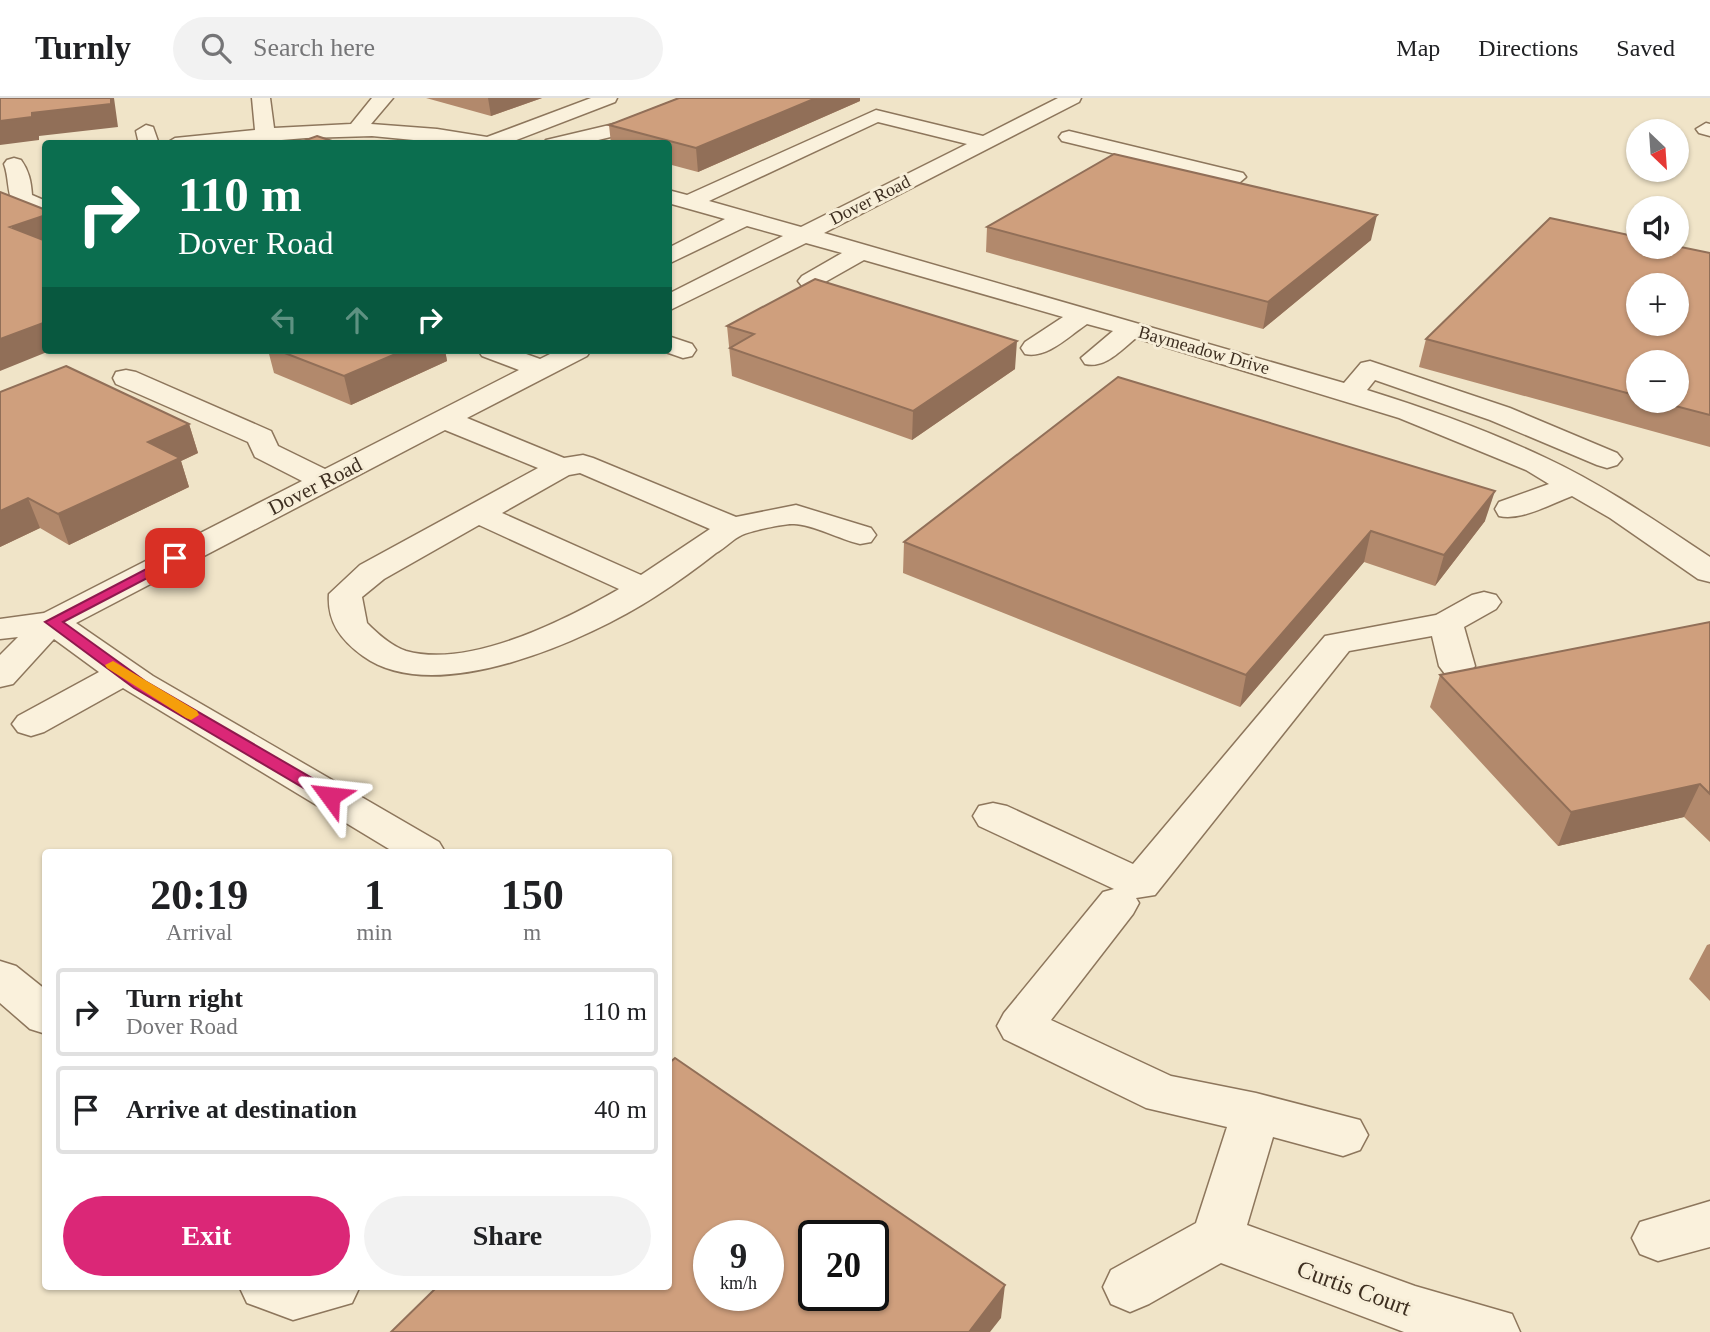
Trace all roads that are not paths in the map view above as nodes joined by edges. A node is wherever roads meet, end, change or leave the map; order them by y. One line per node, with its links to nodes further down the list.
1 (261, 98): 9 (street)
2 (384, 98): 7 (street)
3 (608, 98): 14 (street)
4 (698, 98): 15 (street)
5 (1072, 98): 6 (street, Dover Road)
6 (1019, 124): 10 (street); 16 (street, Dover Road)
7 (358, 129): 8 (street); 9 (street)
8 (400, 130): 12 (street); 13 (street)
9 (265, 133): 11 (street)
10 (1069, 138): 17 (street); 21 (street)
11 (208, 140)
12 (387, 140)
13 (469, 140)
14 (498, 140)
15 (571, 140)
16 (984, 142): 19 (street); 25 (street, Dover Road)
17 (1049, 150)
18 (16, 164): 23 (street)
19 (743, 177): 20 (street); 22 (street)
20 (767, 184)
21 (1217, 190)
22 (679, 199): 24 (street, Baymeadow Drive)
23 (42, 207)
24 (745, 218): 25 (street, Baymeadow Drive); 27 (street)
25 (802, 235): 26 (street, Baymeadow Drive); 29 (street, Dover Road)
26 (861, 252): 28 (street); 30 (street, Baymeadow Drive)
27 (672, 255)
28 (810, 281)
29 (672, 302)
30 (1083, 315): 31 (street, Baymeadow Drive); 32 (street)
31 (1132, 329): 35 (street); 38 (street, Baymeadow Drive)
32 (1034, 348)
33 (502, 354): 36 (street)
34 (570, 354): 36 (street, Dover Road)
35 (1094, 358)
36 (542, 369): 39 (street, Dover Road)
37 (126, 378): 42 (street)
38 (1350, 394): 41 (street, Baymeadow Drive); 41 (street)
39 (444, 419): 40 (street); 42 (street, Dover Road)
40 (561, 467): 44 (street); 45 (street)
41 (1566, 480): 43 (street); 47 (street, Baymeadow Drive)
42 (324, 481): 50 (street, Dover Road)
43 (1510, 509)
44 (477, 513): 48 (street); 48 (street)
45 (733, 527): 46 (street); 48 (street)
46 (860, 535)
47 (1710, 572)
48 (645, 589)
49 (1484, 602): 51 (street)
50 (52, 622): 52 (street); 54 (street); 55 (street)
51 (1446, 623): 53 (street); 57 (street)
52 (0, 629)
53 (1457, 666)
54 (124, 673): 56 (street); 58 (street)
55 (0, 676)
56 (31, 724)
57 (993, 816)
58 (420, 849)
59 (1118, 903): 62 (street)
60 (0, 978): 61 (street)
61 (42, 1013)
62 (1256, 1113): 63 (street); 65 (street)
63 (1343, 1135)
64 (1710, 1224): 66 (street)
65 (1217, 1237): 67 (street); 70 (street, Curtis Court)
66 (1658, 1238)
67 (1130, 1287)
68 (278, 1290): 69 (street)
69 (315, 1290)
70 (1493, 1332)

